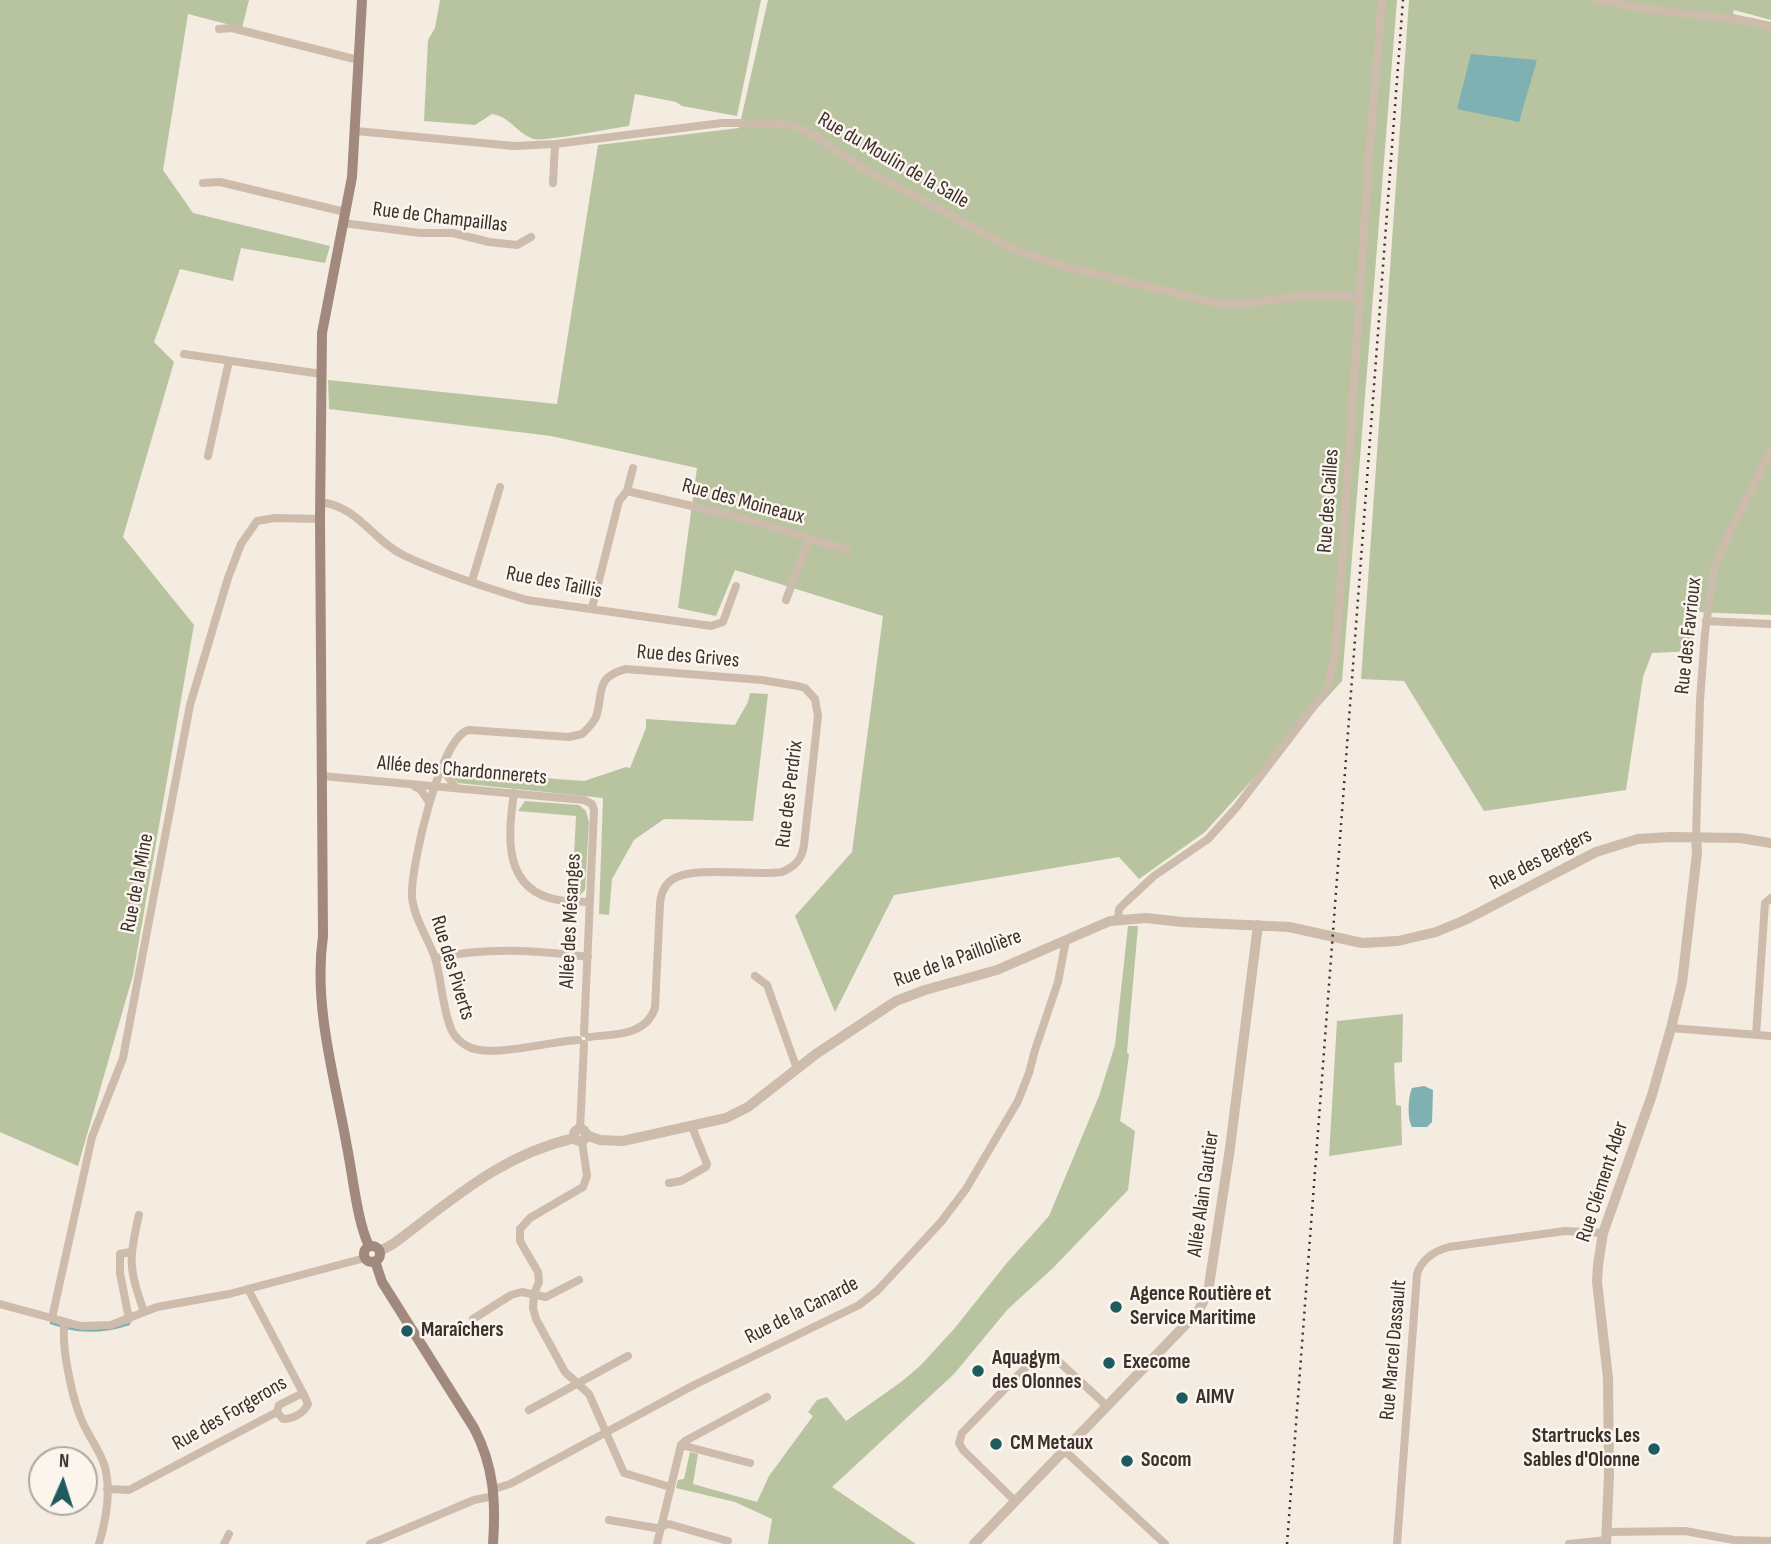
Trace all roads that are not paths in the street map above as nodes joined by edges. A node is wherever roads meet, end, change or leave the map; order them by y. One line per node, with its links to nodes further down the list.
1 (362, 0): 6 (main road)
2 (1382, 0): 13 (street, Rue des Cailles)
3 (1598, 0): 4 (street)
4 (1771, 28)
5 (219, 29): 6 (street)
6 (358, 60): 7 (main road)
7 (356, 131): 8 (street, Rue du Moulin de la Salle); 11 (main road)
8 (555, 144): 10 (street); 13 (street, Rue du Moulin de la Salle)
9 (202, 183): 11 (street, Rue de Champaillas)
10 (553, 183)
11 (344, 217): 12 (street, Rue de Champaillas); 16 (main road)
12 (531, 237)
13 (1359, 297): 45 (street, Rue des Cailles)
14 (184, 354): 15 (street)
15 (229, 361): 16 (street); 18 (street)
16 (321, 374): 22 (main road)
17 (1771, 451): 30 (street, Rue des Favrioux)
18 (208, 456)
19 (633, 468): 21 (street)
20 (500, 487): 26 (street)
21 (628, 491): 24 (street, Rue des Moineaux); 29 (street)
22 (320, 502): 23 (main road); 26 (street, Rue des Taillis)
23 (320, 519): 34 (main road); 69 (street, Rue de la Mine)
24 (809, 538): 25 (street, Rue des Moineaux); 28 (street)
25 (848, 550)
26 (472, 581): 29 (street, Rue des Taillis)
27 (736, 586): 29 (street, Rue des Taillis)
28 (786, 600)
29 (592, 608)
30 (1706, 621): 31 (street); 41 (street, Rue des Favrioux)
31 (1771, 624)
32 (762, 680): 33 (street, Rue des Grives); 55 (street, Rue des Perdrix)
33 (442, 768): 36 (street, Rue des Grives); 37 (street)
34 (322, 776): 35 (street, Allée des Chardonnerets); 63 (main road)
35 (411, 784): 36 (street, Allée des Chardonnerets); 39 (street)
36 (434, 786): 37 (street, Allée des Chardonnerets); 39 (street, Rue des Piverts)
37 (456, 788): 38 (street, Allée des Chardonnerets)
38 (514, 793): 40 (street, Allée des Chardonnerets); 44 (street)
39 (429, 802): 50 (street, Rue des Piverts)
40 (594, 810): 44 (street, Allée des Mésanges)
41 (1696, 837): 42 (street, Rue des Bergers); 47 (street, Rue des Bergers); 52 (street, Rue Clément Ader)
42 (1771, 843)
43 (1771, 898): 53 (street)
44 (590, 902): 49 (street, Allée des Mésanges)
45 (1118, 920): 46 (street, Rue de la Paillolière); 48 (street, Rue de la Paillolière)
46 (1258, 925): 47 (street, Rue de la Paillolière); 77 (street, Allée Alain Gautier)
47 (1333, 936)
48 (1066, 940): 56 (street, Rue de la Paillolière); 80 (street, Rue de la Canarde)
49 (587, 957): 50 (street); 55 (street, Allée des Mésanges)
50 (435, 958): 55 (street, Rue des Piverts)
51 (755, 976): 56 (street)
52 (1671, 1028): 53 (street); 61 (street, Rue Clément Ader)
53 (1756, 1035): 54 (street)
54 (1771, 1036)
55 (584, 1039): 58 (street, Allée des Mésanges)
56 (797, 1069): 57 (street, Rue de la Paillolière)
57 (692, 1126): 58 (street, Rue de la Paillolière); 59 (street)
58 (581, 1136): 63 (street, Rue de la Paillolière); 66 (street, Allée des Mésanges)
59 (669, 1183)
60 (139, 1215): 62 (street)
61 (1603, 1233): 91 (street, Rue Clément Ader); 102 (street, Rue Marcel Dassault)
62 (130, 1252): 68 (street); 70 (street)
63 (372, 1254): 65 (street); 86 (main road)
64 (579, 1280): 66 (street)
65 (248, 1289): 68 (street); 75 (street, Rue des Forgerons)
66 (534, 1294): 71 (street); 74 (street)
67 (0, 1304): 69 (street)
68 (144, 1312): 70 (street)
69 (52, 1318): 72 (street)
70 (129, 1319): 72 (street)
71 (473, 1319)
72 (64, 1326): 85 (street)
73 (628, 1356): 74 (street)
74 (580, 1384): 78 (street); 80 (street)
75 (303, 1393): 79 (street, Rue des Forgerons); 79 (street)
76 (767, 1398): 81 (street)
77 (1107, 1406): 82 (street, Allée Alain Gautier); 87 (street)
78 (529, 1410)
79 (277, 1412): 85 (street, Rue des Forgerons)
80 (606, 1432): 84 (street); 86 (street, Rue de la Canarde)
81 (681, 1446): 83 (street); 84 (street)
82 (1065, 1451): 87 (street, Allée Alain Gautier); 101 (street)
83 (750, 1463)
84 (670, 1487): 89 (street)
85 (107, 1489): 95 (street)
86 (494, 1492): 92 (street, Rue de la Canarde); 98 (main road)
87 (1015, 1501): 100 (street, Allée Alain Gautier)
88 (609, 1520): 89 (street)
89 (661, 1525): 93 (street); 99 (street)
90 (229, 1534): 96 (street)
91 (1607, 1539): 94 (street); 103 (street)
92 (391, 1540): 97 (street, Rue de la Canarde)
93 (728, 1541)
94 (1771, 1541)
95 (99, 1544)
96 (224, 1544)
97 (370, 1544)
98 (493, 1544)
99 (657, 1544)
100 (974, 1544)
101 (1165, 1544)
102 (1397, 1544)
103 (1569, 1544)

